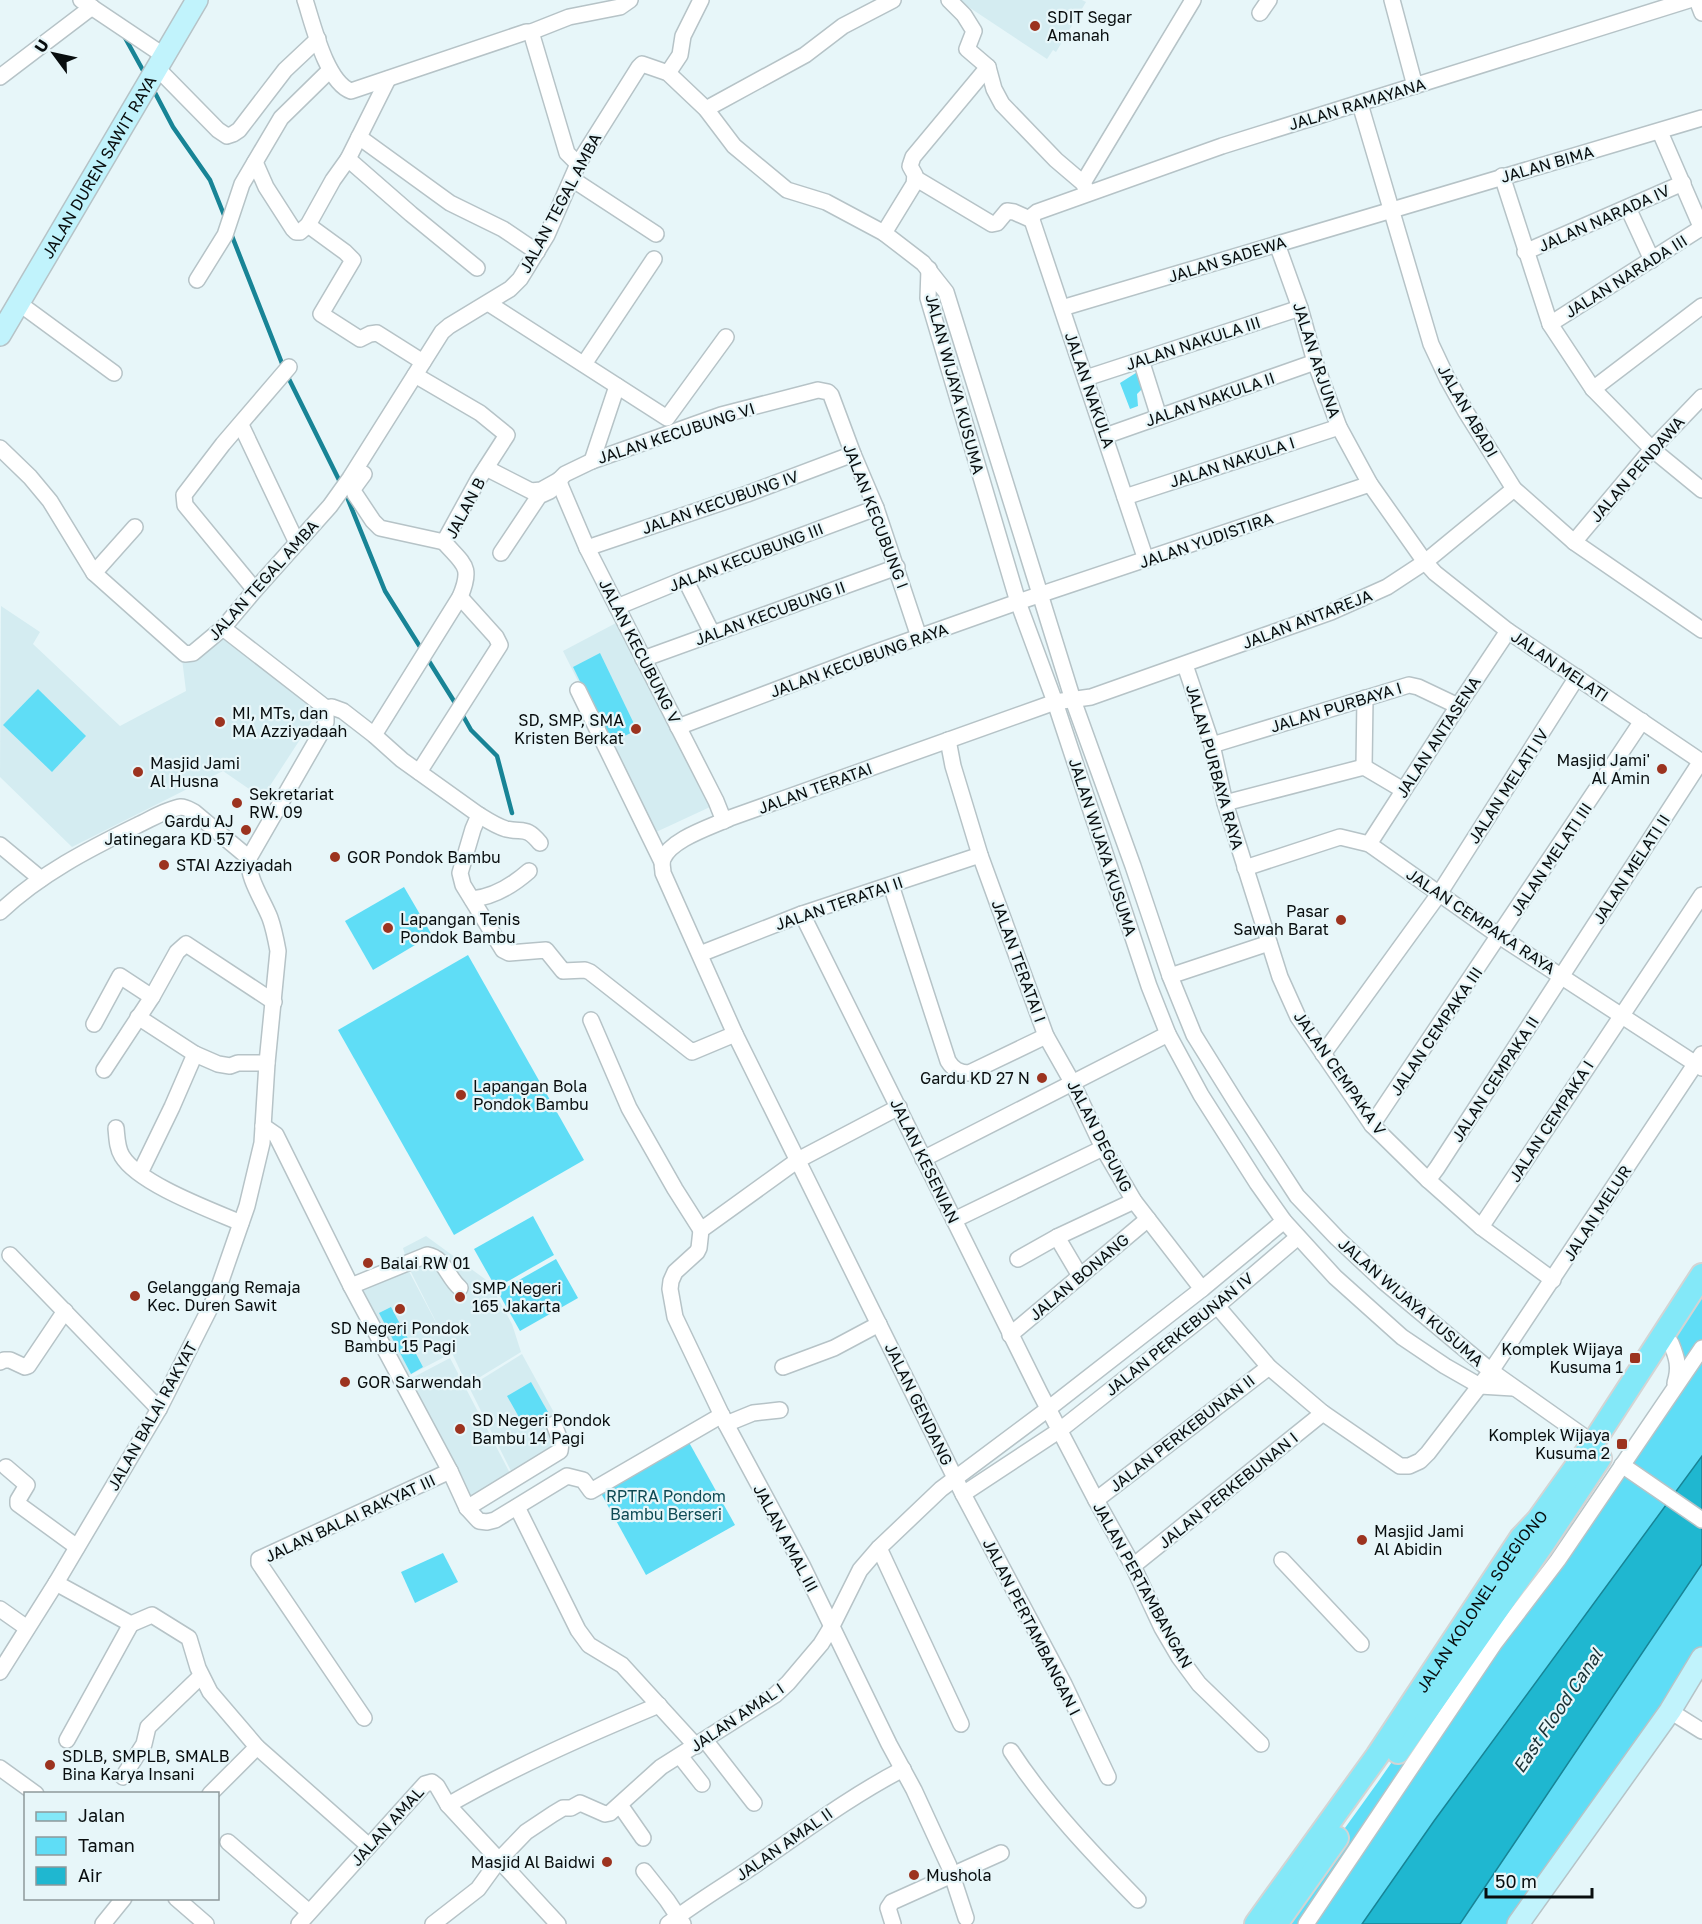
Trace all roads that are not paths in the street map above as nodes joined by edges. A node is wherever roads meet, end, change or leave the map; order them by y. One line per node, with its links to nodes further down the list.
1 (197, 0): 15 (street, JALAN DUREN SAWIT RAYA)
2 (305, 0): 14 (street)
3 (630, 0): 13 (street)
4 (701, 0): 18 (street)
5 (893, 0): 23 (street)
6 (949, 0): 16 (street)
7 (1193, 0): 34 (street)
8 (1392, 0): 21 (street)
9 (1689, 0): 21 (street, JALAN RAMAYANA)
10 (1697, 0): 12 (street)
11 (91, 7): 15 (street); 19 (street)
12 (1702, 14)
13 (531, 32): 20 (street); 29 (street)
14 (318, 39): 15 (street); 17 (street)
15 (159, 67): 51 (street, JALAN DUREN SAWIT RAYA)
16 (988, 67): 31 (street); 34 (street)
17 (330, 70): 20 (street); 28 (street)
18 (668, 74): 23 (street, JALAN TEGAL AMBA); 29 (street, JALAN TEGAL AMBA)
19 (0, 77)
20 (388, 79): 26 (street)
21 (1415, 86): 22 (street, JALAN RAMAYANA)
22 (1360, 104): 34 (street, JALAN RAMAYANA); 36 (street, JALAN ABADI)
23 (706, 109): 40 (street, JALAN TEGAL AMBA)
24 (1702, 118): 25 (street, JALAN BIMA)
25 (1660, 132): 30 (street, JALAN BIMA); 33 (street)
26 (359, 137): 27 (street); 43 (street)
27 (348, 159): 38 (street); 47 (street)
28 (255, 162): 38 (street); 49 (street)
29 (578, 164): 32 (street, JALAN TEGAL AMBA)
30 (1502, 176): 36 (street, JALAN BIMA); 44 (street)
31 (915, 178): 37 (street); 40 (street)
32 (572, 179): 41 (street); 43 (street, JALAN TEGAL AMBA)
33 (1683, 183): 35 (street, JALAN NARADA IV); 39 (street)
34 (1085, 188): 37 (street, JALAN RAMAYANA)
35 (1628, 208): 44 (street, JALAN NARADA IV); 46 (street)
36 (1392, 212): 42 (street, JALAN SADEWA); 81 (street, JALAN ABADI)
37 (1032, 220): 54 (street, JALAN NAKULA)
38 (308, 225): 62 (street)
39 (1702, 229): 46 (street, JALAN NARADA III)
40 (884, 233): 48 (street, JALAN TEGAL AMBA)
41 (656, 234)
42 (1278, 244): 53 (street, JALAN ARJUNA); 54 (street, JALAN SADEWA)
43 (537, 252): 50 (street, JALAN TEGAL AMBA)
44 (1526, 252): 55 (street)
45 (654, 260): 60 (street)
46 (1652, 260): 55 (street, JALAN NARADA III)
47 (477, 268)
48 (929, 269): 97 (street, JALAN WIJAYA KUSUMA); 99 (street, JALAN WIJAYA KUSUMA)
49 (197, 279)
50 (488, 303): 60 (street); 62 (street, JALAN TEGAL AMBA)
51 (20, 304): 56 (street, JALAN DUREN SAWIT RAYA); 63 (street)
52 (1702, 306): 66 (street)
53 (1300, 308): 58 (street, JALAN NAKULA III); 59 (street, JALAN ARJUNA)
54 (1062, 309): 64 (street, JALAN NAKULA)
55 (1550, 324): 66 (street)
56 (0, 335)
57 (726, 337): 65 (street)
58 (1142, 360): 64 (street, JALAN NAKULA III); 69 (street)
59 (1315, 362): 69 (street, JALAN NAKULA II); 71 (street, JALAN ARJUNA)
60 (584, 364): 65 (street)
61 (289, 367): 70 (street)
62 (419, 369): 75 (street, JALAN TEGAL AMBA); 78 (street, JALAN B)
63 (114, 373)
64 (1086, 378): 72 (street, JALAN NAKULA)
65 (617, 386): 77 (street)
66 (1593, 389): 74 (street)
67 (831, 395): 76 (street, JALAN KECUBUNG I); 77 (street, JALAN KECUBUNG VI)
68 (1702, 397): 74 (street, JALAN PENDAWA)
69 (1159, 417): 72 (street, JALAN NAKULA II)
70 (241, 424): 88 (street); 96 (street)
71 (1339, 427): 80 (street, JALAN ARJUNA); 83 (street, JALAN NAKULA I)
72 (1106, 436): 83 (street, JALAN NAKULA)
73 (0, 448): 94 (street)
74 (1652, 449): 82 (street); 87 (street, JALAN PENDAWA)
75 (368, 450): 86 (street); 88 (street, JALAN TEGAL AMBA)
76 (853, 454): 84 (street, JALAN KECUBUNG I); 89 (street, JALAN KECUBUNG IV)
77 (592, 461): 79 (street, JALAN KECUBUNG VI)
78 (486, 468): 79 (street); 86 (street, JALAN B)
79 (560, 483): 89 (street, JALAN KECUBUNG V); 90 (street)
80 (1370, 484): 91 (street, JALAN YUDISTIRA); 92 (street, JALAN ARJUNA)
81 (1514, 489): 87 (street, JALAN ABADI); 92 (street, JALAN ANTAREJA)
82 (1702, 490)
83 (1125, 496): 91 (street, JALAN NAKULA)
84 (876, 508): 93 (street, JALAN KECUBUNG I); 95 (street, JALAN KECUBUNG III)
85 (135, 527): 94 (street)
86 (444, 542): 98 (street, JALAN B)
87 (1574, 542): 102 (street, JALAN ABADI)
88 (297, 543): 96 (street, JALAN TEGAL AMBA)
89 (587, 548): 100 (street, JALAN KECUBUNG V)
90 (501, 553)
91 (1146, 560): 97 (street, JALAN YUDISTIRA)
92 (1425, 562): 103 (street, JALAN MELATI); 107 (street, JALAN ANTAREJA)
93 (897, 567): 104 (street, JALAN KECUBUNG II); 105 (street, JALAN KECUBUNG I)
94 (94, 573): 101 (street, JALAN TEGAL AMBA)
95 (685, 579): 100 (street, JALAN KECUBUNG III); 104 (street)
96 (255, 590): 101 (street, JALAN TEGAL AMBA)
97 (1040, 594): 99 (street, JALAN KECUBUNG RAYA); 111 (street, JALAN WIJAYA KUSUMA)
98 (460, 597): 117 (street, JALAN B); 122 (street)
99 (1018, 602): 105 (street, JALAN KECUBUNG RAYA); 112 (street, JALAN WIJAYA KUSUMA)
100 (617, 607): 106 (street, JALAN KECUBUNG V)
101 (227, 623): 114 (street)
102 (1702, 630)
103 (1508, 631): 108 (street, JALAN MELATI); 113 (street, JALAN ANTASENA)
104 (712, 633): 106 (street, JALAN KECUBUNG II)
105 (919, 637): 116 (street, JALAN KECUBUNG RAYA)
106 (643, 659): 116 (street, JALAN KECUBUNG V)
107 (1185, 665): 111 (street, JALAN ANTAREJA); 119 (street, JALAN PURBAYA RAYA)
108 (1577, 677): 115 (street, JALAN MELATI); 137 (street, JALAN MELATI IV)
109 (578, 690): 132 (street)
110 (1365, 698): 113 (street, JALAN PURBAYA I); 119 (street, JALAN PURBAYA I); 121 (street)
111 (1073, 700): 112 (street, JALAN TERATAI); 146 (street, JALAN WIJAYA KUSUMA)
112 (1055, 702): 118 (street, JALAN TERATAI); 147 (street, JALAN WIJAYA KUSUMA)
113 (1458, 706): 123 (street, JALAN ANTASENA)
114 (326, 708): 117 (street); 131 (street)
115 (1642, 721): 120 (street, JALAN MELATI); 142 (street, JALAN MELATI III)
116 (678, 727): 126 (street, JALAN KECUBUNG V)
117 (374, 735): 122 (street)
118 (948, 740): 126 (street, JALAN TERATAI); 130 (street, JALAN TERATAI I)
119 (1212, 745): 124 (street, JALAN PURBAYA RAYA)
120 (1702, 761): 145 (street, JALAN MELATI II)
121 (1364, 767): 123 (street); 124 (street)
122 (419, 772): 125 (street)
123 (1403, 790): 128 (street, JALAN ANTASENA)
124 (1225, 803): 133 (street, JALAN PURBAYA RAYA)
125 (479, 815): 127 (street); 139 (street)
126 (724, 821): 132 (street, JALAN TERATAI)
127 (540, 843)
128 (1369, 844): 133 (street, JALAN CEMPAKA RAYA); 137 (street, JALAN CEMPAKA RAYA)
129 (0, 845): 135 (street)
130 (980, 855): 136 (street, JALAN TERATAI II); 156 (street, JALAN TERATAI I)
131 (249, 858): 135 (street); 149 (street, JALAN BALAI RAKYAT)
132 (662, 862): 144 (street)
133 (1245, 868): 143 (street, JALAN CEMPAKA V)
134 (529, 872): 139 (street)
135 (41, 879): 140 (street)
136 (891, 885): 141 (street, JALAN TERATAI II); 156 (street, JALAN TERATAI I)
137 (1439, 894): 142 (street, JALAN CEMPAKA RAYA); 158 (street, JALAN MELATI IV)
138 (1702, 895): 150 (street, JALAN CEMPAKA I)
139 (472, 899): 154 (street)
140 (0, 912)
141 (802, 914): 144 (street, JALAN TERATAI II); 163 (street, JALAN KESENIAN)
142 (1499, 936): 145 (street, JALAN CEMPAKA RAYA); 164 (street, JALAN CEMPAKA III)
143 (1269, 943): 146 (street); 158 (street, JALAN CEMPAKA V)
144 (700, 954): 154 (street, JALAN GENDANG)
145 (1562, 977): 150 (street, JALAN CEMPAKA RAYA); 171 (street, JALAN CEMPAKA II)
146 (1172, 980): 147 (street); 199 (street, JALAN WIJAYA KUSUMA)
147 (1152, 994): 155 (street, JALAN WIJAYA KUSUMA)
148 (152, 997): 149 (street); 151 (street); 153 (street)
149 (274, 1002): 160 (street, JALAN BALAI RAKYAT)
150 (1621, 1016): 159 (street, JALAN CEMPAKA RAYA); 178 (street, JALAN CEMPAKA I)
151 (138, 1017): 157 (street); 161 (street)
152 (591, 1020): 177 (street)
153 (94, 1024)
154 (735, 1034): 169 (street, JALAN GENDANG)
155 (1168, 1034): 162 (street); 175 (street, JALAN WIJAYA KUSUMA)
156 (1046, 1036): 162 (street, JALAN DEGUNG)
157 (195, 1054): 160 (street); 170 (street)
158 (1323, 1054): 164 (street, JALAN CEMPAKA V)
159 (1700, 1062): 185 (street, JALAN MELUR)
160 (267, 1063): 165 (street, JALAN BALAI RAKYAT)
161 (104, 1070)
162 (1072, 1082): 167 (street, JALAN DEGUNG); 168 (street)
163 (899, 1107): 168 (street, JALAN KESENIAN); 169 (street)
164 (1372, 1125): 171 (street, JALAN CEMPAKA V)
165 (264, 1126): 176 (street, JALAN BALAI RAKYAT); 186 (street, JALAN BALAI RAKYAT III)
166 (116, 1128): 170 (street)
167 (1103, 1148): 172 (street, JALAN DEGUNG); 173 (street)
168 (923, 1159): 173 (street, JALAN KESENIAN)
169 (798, 1160): 177 (street); 192 (street, JALAN GENDANG)
170 (140, 1173): 176 (street)
171 (1428, 1180): 178 (street, JALAN CEMPAKA V)
172 (1134, 1201): 174 (street, JALAN DEGUNG); 179 (street)
173 (954, 1220): 193 (street, JALAN KESENIAN)
174 (1148, 1220): 184 (street, JALAN BONANG); 188 (street, JALAN DEGUNG)
175 (1284, 1221): 180 (street, JALAN WIJAYA KUSUMA); 188 (street, JALAN GENDANG)
176 (241, 1223): 203 (street, JALAN BALAI RAKYAT)
177 (707, 1225): 207 (street, JALAN AMAL III)
178 (1481, 1227): 185 (street, JALAN CEMPAKA V)
179 (1057, 1237): 182 (street); 184 (street)
180 (1298, 1238): 190 (street, JALAN PERKEBUNAN IV); 200 (street, JALAN WIJAYA KUSUMA)
181 (10, 1255): 191 (street)
182 (1018, 1259)
183 (1702, 1275): 210 (main road, JALAN KOLONEL SOEGIONO)
184 (1080, 1276): 193 (street, JALAN BONANG)
185 (1553, 1280): 199 (street, JALAN MELUR)
186 (351, 1286): 187 (street); 213 (street, JALAN BALAI RAKYAT III)
187 (460, 1288)
188 (1202, 1288): 204 (street, JALAN GENDANG)
189 (1702, 1297): 194 (main road, JALAN KOLONEL SOEGIONO)
190 (1216, 1306): 198 (street, JALAN MELUR); 209 (street, JALAN PERKEBUNAN IV)
191 (65, 1311): 196 (street); 203 (street)
192 (879, 1324): 197 (street); 214 (street, JALAN GENDANG)
193 (1010, 1335): 204 (street, JALAN KESENIAN)
194 (1671, 1343): 202 (street); 221 (main road, JALAN KOLONEL SOEGIONO)
195 (1702, 1348): 202 (street)
196 (0, 1362)
197 (783, 1367)
198 (1269, 1367): 206 (street, JALAN MELUR); 216 (street, JALAN PERKEBUNAN II)
199 (1491, 1371): 200 (street, JALAN MELUR); 201 (street, JALAN WIJAYA KUSUMA)
200 (1480, 1386): 201 (street, JALAN WIJAYA KUSUMA); 206 (street, JALAN MELUR)
201 (1515, 1388): 210 (street, JALAN WIJAYA KUSUMA)
202 (1672, 1393): 212 (street)
203 (159, 1409): 222 (street, JALAN BALAI RAKYAT)
204 (1048, 1409): 209 (street, JALAN PERTAMBANGAN); 214 (street, JALAN GENDANG)
205 (780, 1410): 207 (street)
206 (1323, 1413): 225 (street, JALAN PERKEBUNAN I)
207 (724, 1420): 217 (street); 229 (street, JALAN AMAL III)
208 (554, 1424): 218 (street)
209 (1060, 1430): 215 (street); 216 (street, JALAN PERTAMBANGAN)
210 (1593, 1443): 274 (main road, JALAN KOLONEL SOEGIONO)
211 (6, 1467): 222 (street)
212 (1628, 1469): 219 (street); 220 (street)
213 (450, 1471): 218 (street, JALAN BALAI RAKYAT III); 237 (street, JALAN BALAI RAKYAT III)
214 (955, 1478): 215 (street, JALAN PERTAMBANGAN I); 223 (street, JALAN AMAL I)
215 (963, 1494): 249 (street, JALAN PERTAMBANGAN I)
216 (1096, 1500): 225 (street, JALAN PERTAMBANGAN)
217 (517, 1507): 218 (street); 235 (street)
218 (467, 1508)
219 (1587, 1516): 221 (street); 276 (street)
220 (1702, 1520)
221 (1545, 1541): 275 (main road, JALAN KOLONEL SOEGIONO)
222 (77, 1547): 226 (street, JALAN BALAI RAKYAT)
223 (877, 1550): 229 (street, JALAN AMAL I); 238 (street)
224 (1282, 1560): 231 (street)
225 (1133, 1566): 242 (street, JALAN PERTAMBANGAN)
226 (56, 1583): 228 (street); 230 (street, JALAN BALAI RAKYAT)
227 (0, 1609): 230 (street)
228 (131, 1624): 234 (street); 240 (street)
229 (832, 1626): 241 (street, JALAN AMAL I); 247 (street, JALAN AMAL III)
230 (27, 1628): 233 (street, JALAN BALAI RAKYAT)
231 (1361, 1644)
232 (1702, 1658): 236 (street)
233 (0, 1672)
234 (201, 1676): 243 (street); 248 (street)
235 (659, 1705): 241 (street); 254 (street)
236 (1670, 1711): 239 (street); 277 (street)
237 (364, 1718)
238 (961, 1724)
239 (1702, 1731)
240 (68, 1740)
241 (701, 1743): 245 (street, JALAN AMAL I); 253 (street)
242 (1261, 1744)
243 (257, 1747): 252 (street); 258 (street)
244 (1011, 1751): 265 (street)
245 (680, 1756): 250 (street); 255 (street, JALAN AMAL I)
246 (0, 1768): 251 (street)
247 (903, 1770): 262 (street, JALAN AMAL III); 268 (street, JALAN AMAL II)
248 (123, 1777)
249 (1108, 1777)
250 (702, 1784)
251 (33, 1792)
252 (212, 1792)
253 (754, 1803)
254 (448, 1805): 258 (street, JALAN AMAL); 260 (street, JALAN AMAL)
255 (620, 1805): 256 (street); 260 (street)
256 (643, 1838)
257 (228, 1842): 266 (street)
258 (369, 1846): 266 (street, JALAN AMAL)
259 (1001, 1853): 262 (street)
260 (499, 1860): 271 (street); 272 (street, JALAN AMAL)
261 (644, 1871): 268 (street)
262 (952, 1877): 267 (street, JALAN AMAL III); 273 (street)
263 (123, 1900): 269 (street)
264 (177, 1900): 270 (street)
265 (1138, 1900)
266 (304, 1918)
267 (966, 1918)
268 (676, 1922)
269 (103, 1924)
270 (206, 1924)
271 (433, 1924)
272 (558, 1924)
273 (893, 1924)
274 (1256, 1924)
275 (1276, 1924)
276 (1306, 1924)
277 (1518, 1924)

